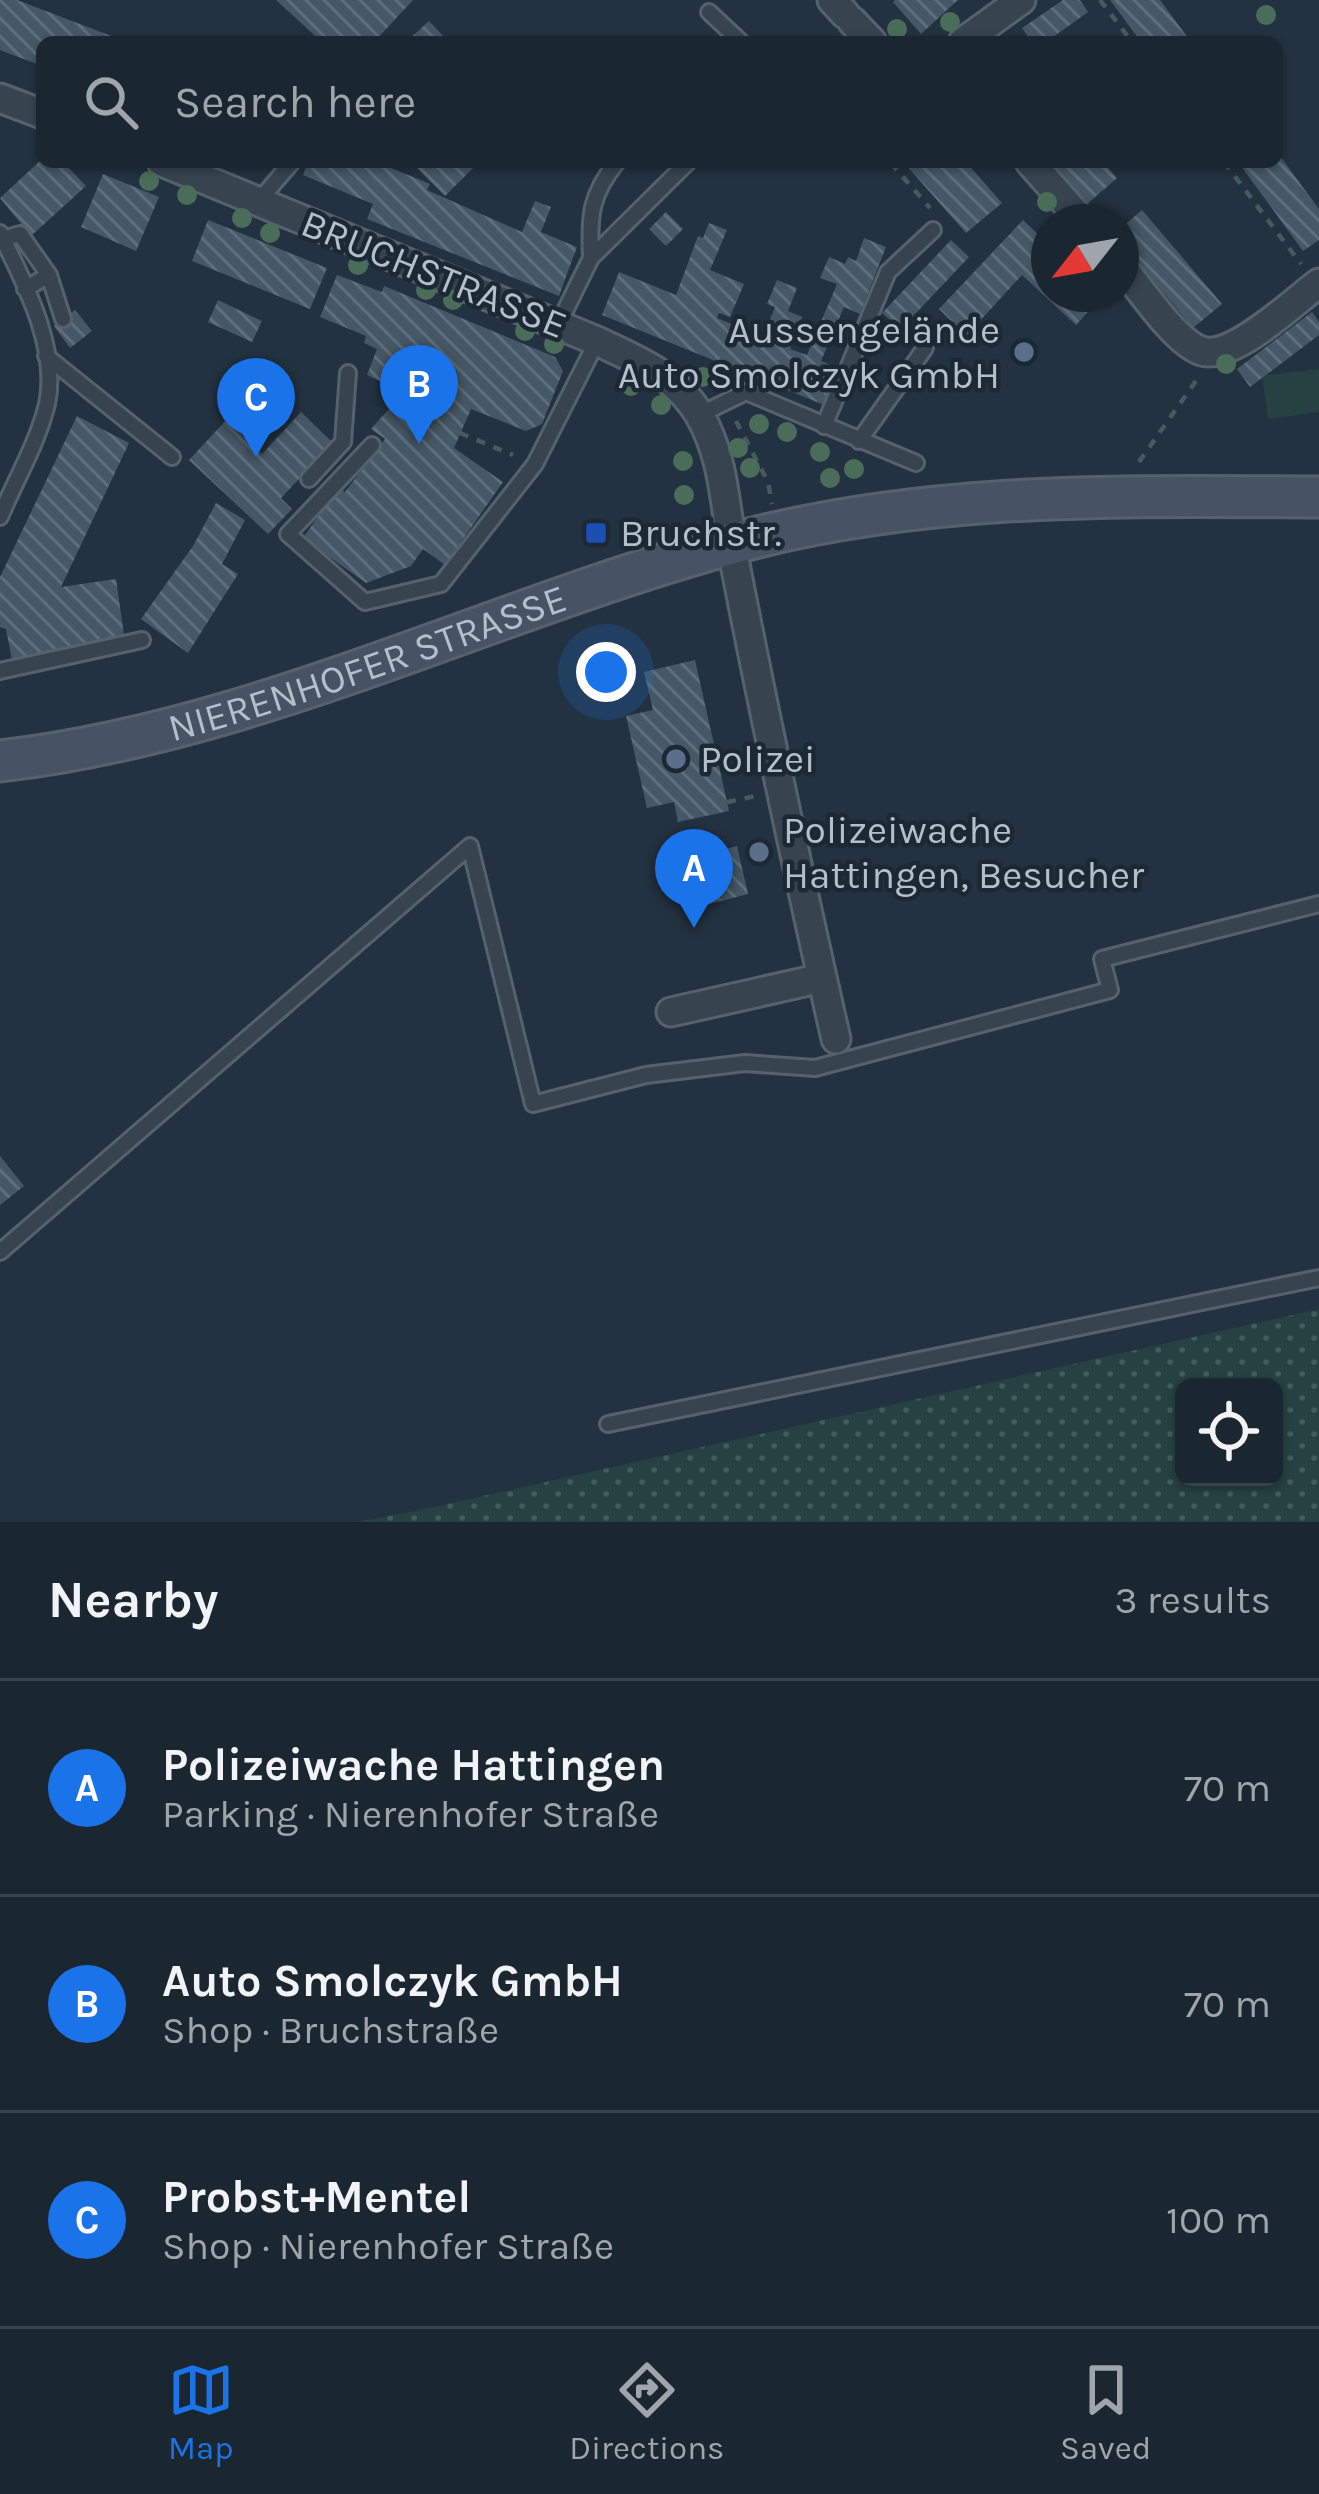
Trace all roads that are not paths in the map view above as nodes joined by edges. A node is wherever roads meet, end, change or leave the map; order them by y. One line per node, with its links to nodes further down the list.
1 (1021, 0): 6 (street)
2 (709, 12): 4 (lane)
3 (843, 12): 5 (street)
4 (735, 36)
5 (866, 36)
6 (971, 36)
7 (0, 98): 8 (street)
8 (36, 112)
9 (176, 168): 14 (street, BRUCHSTRASSE)
10 (287, 168): 14 (lane)
11 (612, 168): 18 (lane)
12 (682, 168): 18 (lane)
13 (1035, 168): 15 (street)
14 (258, 202): 24 (street, BRUCHSTRASSE)
15 (1067, 204)
16 (933, 230): 30 (lane)
17 (1, 236): 19 (lane); 22 (lane)
18 (591, 258): 24 (lane)
19 (49, 275): 22 (lane); 23 (lane)
20 (1318, 284): 21 (street)
21 (1139, 287)
22 (25, 289): 27 (lane)
23 (63, 319)
24 (558, 325): 25 (street, BRUCHSTRASSE)
25 (597, 341): 29 (street, BRUCHSTRASSE); 32 (lane)
26 (925, 348): 31 (lane)
27 (46, 356): 33 (lane); 37 (lane)
28 (348, 373): 35 (lane)
29 (699, 415): 30 (lane); 38 (street, BRUCHSTRASSE)
30 (824, 426): 31 (lane)
31 (859, 441): 34 (lane)
32 (372, 445)
33 (172, 457)
34 (916, 463)
35 (309, 479)
36 (1319, 497): 38 (main road, NIERENHOFER STRASSE)
37 (0, 517)
38 (732, 544): 41 (main road, NIERENHOFER STRASSE); 43 (street)
39 (142, 640): 40 (lane)
40 (0, 671)
41 (0, 761)
42 (1319, 904): 46 (lane)
43 (822, 978): 44 (street); 45 (street)
44 (670, 1012)
45 (836, 1039)
46 (0, 1252)
47 (1319, 1278): 48 (lane)
48 (608, 1424)

